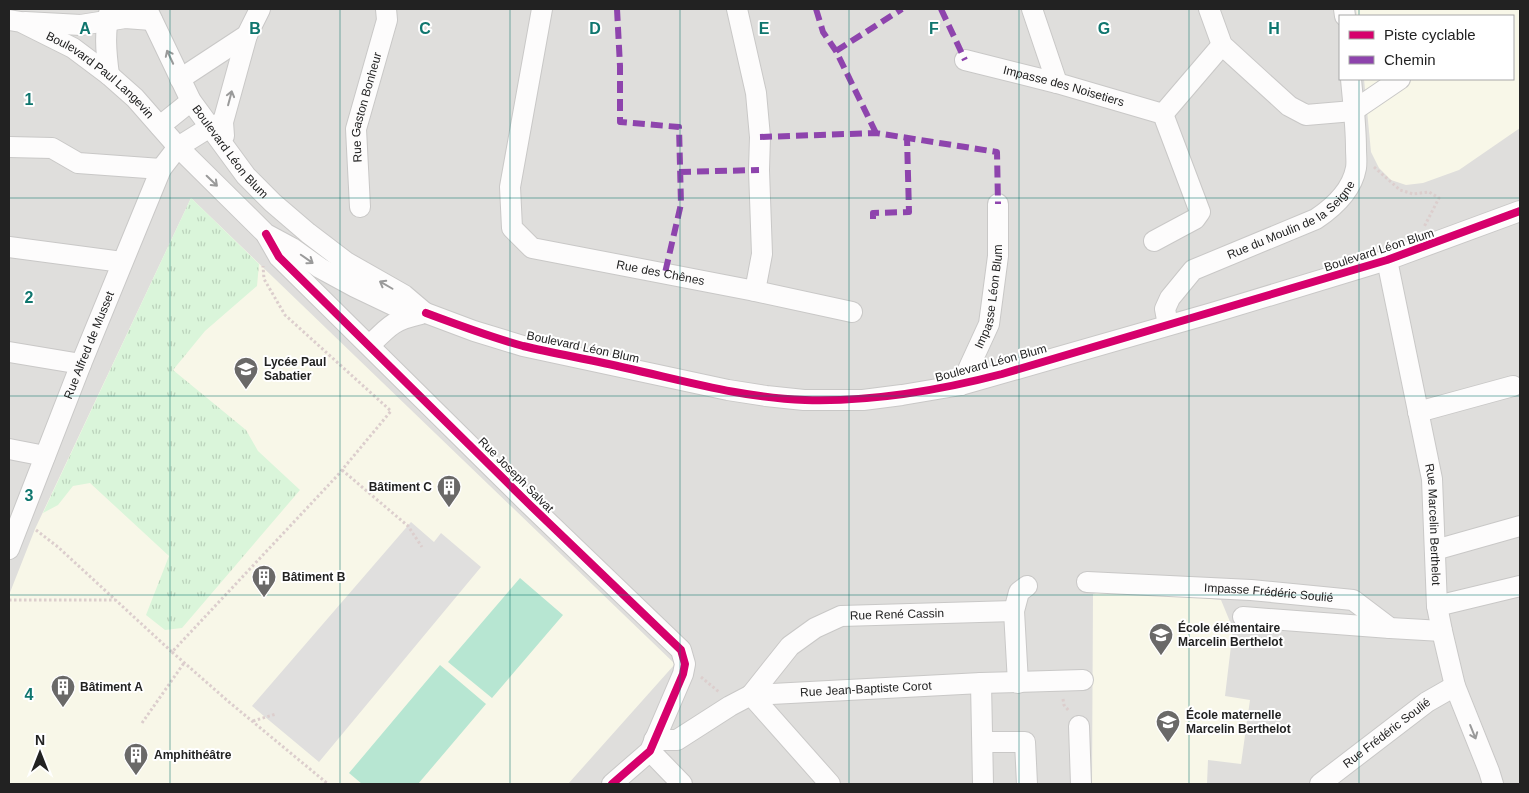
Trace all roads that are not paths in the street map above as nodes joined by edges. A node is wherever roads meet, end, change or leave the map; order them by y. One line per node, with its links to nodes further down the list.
1 (260, 9): 10 (street)
2 (386, 9): 27 (street, Rue Gaston Bonheur)
3 (542, 9): 34 (street, Rue des Chênes)
4 (737, 9): 34 (street)
5 (1032, 9): 17 (street)
6 (1209, 9): 11 (street)
7 (150, 14): 8 (street); 14 (street, Boulevard Léon Blum, one-way to 7)
8 (108, 15): 9 (street); 13 (street)
9 (15, 21): 13 (street, Boulevard Paul Langevin)
10 (247, 35): 14 (street); 21 (street, one-way to 10)
11 (1222, 45): 19 (street); 20 (street)
12 (965, 60): 17 (street, Impasse des Noisetiers)
13 (109, 75): 22 (street, Boulevard Paul Langevin)
14 (180, 79): 18 (street, Boulevard Léon Blum)
15 (1350, 80): 19 (street, Rue du Moulin de la Seigne)
16 (1399, 80): 19 (street)
17 (1057, 83): 20 (street, Impasse des Noisetiers)
18 (191, 101): 21 (street, Boulevard Léon Blum); 22 (street)
19 (1354, 111): 37 (street, Rue du Moulin de la Seigne)
20 (1163, 114): 30 (street)
21 (216, 125): 24 (street); 36 (street, Boulevard Léon Blum, one-way to 21)
22 (160, 126): 24 (street, Boulevard Paul Langevin)
23 (9, 147): 25 (street)
24 (178, 147): 25 (street, Rue Alfred de Musset); 29 (street, Boulevard Léon Blum, one-way to 29)
25 (161, 170): 33 (street, Rue Alfred de Musset)
26 (998, 204): 41 (street, Impasse Léon Blum)
27 (360, 207)
28 (1520, 211): 32 (street, Boulevard Léon Blum)
29 (266, 234): 36 (street, Boulevard Léon Blum, one-way to 36); 38 (street, Rue Joseph Salvat)
30 (1154, 242)
31 (9, 248): 33 (street)
32 (1387, 260): 37 (street, Boulevard Léon Blum); 43 (street, Rue Marcelin Berthelot)
33 (122, 262): 40 (street, Rue Alfred de Musset)
34 (755, 291): 35 (street, Rue des Chênes)
35 (852, 312)
36 (426, 313): 38 (street); 41 (street, Boulevard Léon Blum)
37 (1168, 325): 41 (street, Boulevard Léon Blum)
38 (370, 345): 64 (street, Rue Joseph Salvat)
39 (9, 352): 40 (street)
40 (81, 364): 45 (street, Rue Alfred de Musset)
41 (961, 385)
42 (1513, 386): 43 (street)
43 (1418, 412): 48 (street, Rue Marcelin Berthelot)
44 (9, 449): 45 (street)
45 (45, 456): 47 (street, Rue Alfred de Musset)
46 (1520, 526): 48 (street)
47 (9, 549)
48 (1435, 550): 52 (street, Rue Marcelin Berthelot)
49 (1087, 582): 55 (street, Impasse Frédéric Soulié)
50 (1027, 586): 53 (street)
51 (1520, 586): 52 (street)
52 (1437, 606): 56 (street, Rue Marcelin Berthelot)
53 (1014, 611): 58 (street); 61 (street, Rue René Cassin)
54 (1243, 617): 55 (street)
55 (1390, 628): 56 (street)
56 (1442, 631): 60 (street, Rue Marcelin Berthelot)
57 (1083, 680): 58 (street, Rue Jean-Baptiste Corot)
58 (1018, 682): 59 (street, Rue Jean-Baptiste Corot)
59 (981, 683): 61 (street, Rue Jean-Baptiste Corot); 63 (street)
60 (1455, 686): 71 (street, Rue Frédéric Soulié); 72 (street, Rue Marcelin Berthelot, one-way to 72)
61 (751, 696): 64 (street); 67 (street)
62 (1079, 726): 70 (street)
63 (982, 742): 68 (street); 69 (street)
64 (652, 746): 65 (street); 66 (street)
65 (612, 784)
66 (682, 784)
67 (830, 784)
68 (984, 784)
69 (1027, 784)
70 (1081, 784)
71 (1320, 784)
72 (1493, 784)

